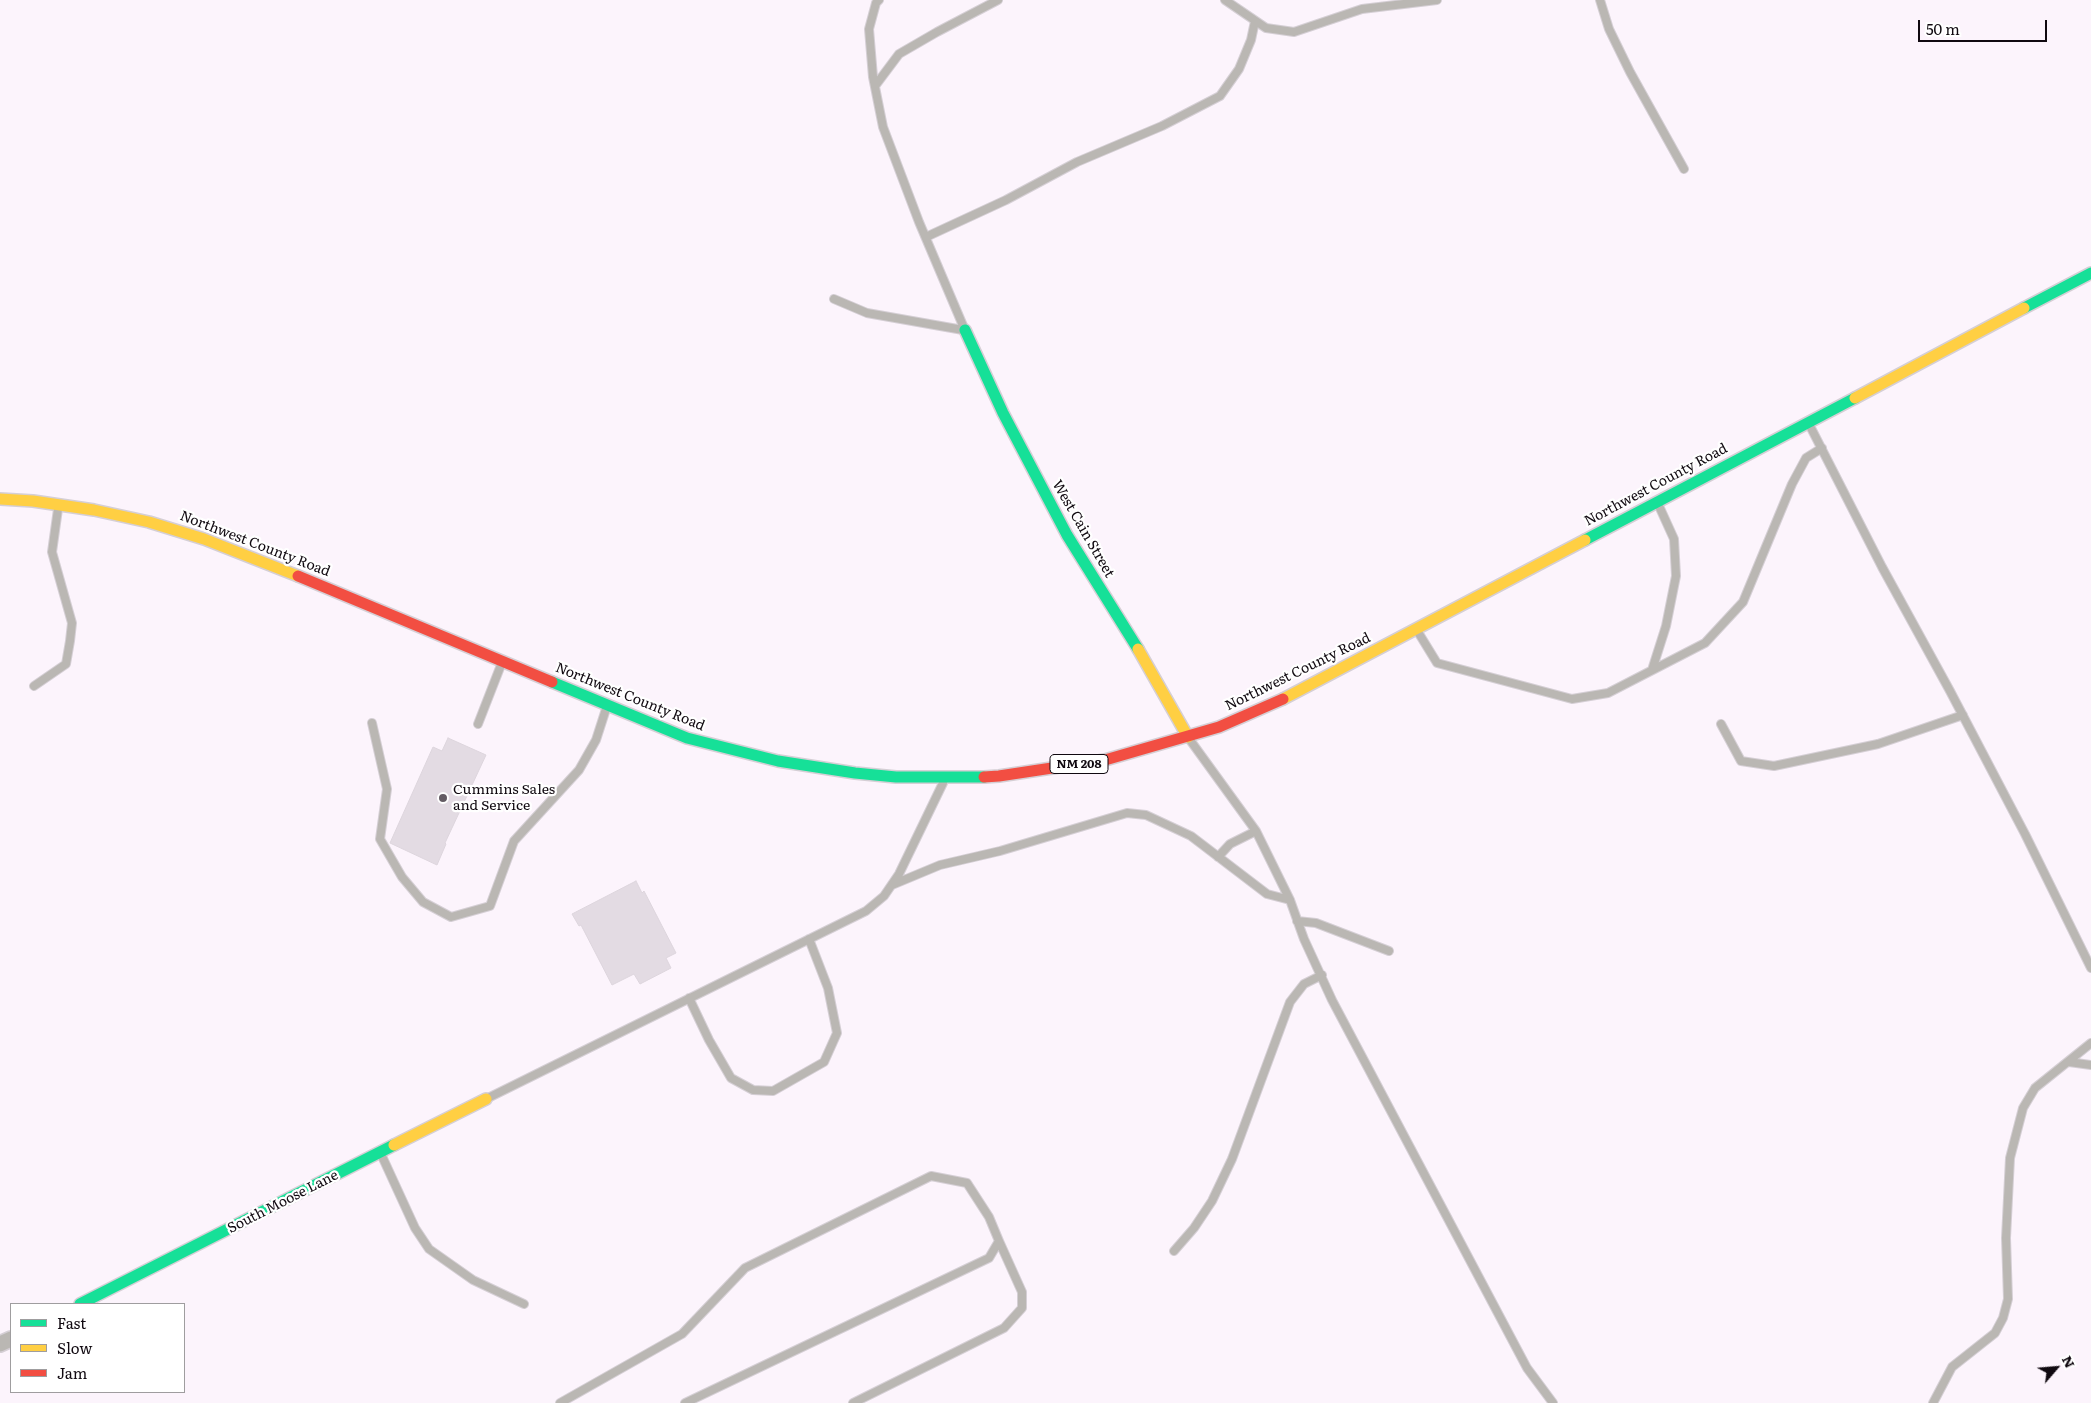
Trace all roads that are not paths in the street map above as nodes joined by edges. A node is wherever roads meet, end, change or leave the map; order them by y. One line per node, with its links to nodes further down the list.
1 (879, 0): 7 (lane)
2 (998, 0): 7 (lane)
3 (1225, 0): 6 (lane)
4 (1437, 0): 6 (lane)
5 (1600, 0): 8 (lane)
6 (1254, 20): 9 (lane)
7 (875, 86): 9 (lane)
8 (1684, 168)
9 (926, 237): 12 (lane)
10 (2091, 273): 13 (main road, Northwest County Road / NM 208)
11 (834, 299): 12 (lane)
12 (965, 330): 27 (main road, West Cain Street)
13 (1808, 421): 14 (lane); 16 (main road, Northwest County Road / NM 208)
14 (1822, 448): 20 (lane); 23 (lane)
15 (0, 499): 17 (main road, Northwest County Road / NM 208)
16 (1657, 502): 18 (main road, Northwest County Road / NM 208); 20 (lane)
17 (58, 505): 19 (main road, Northwest County Road / NM 208); 21 (lane)
18 (1416, 630): 20 (lane); 27 (main road, Northwest County Road / NM 208)
19 (503, 661): 22 (main road, Northwest County Road / NM 208); 25 (lane)
20 (1652, 670)
21 (34, 686)
22 (607, 705): 24 (lane); 28 (main road, Northwest County Road / NM 208)
23 (1963, 715): 26 (lane); 36 (lane)
24 (372, 723)
25 (478, 724)
26 (1721, 724)
27 (1188, 737): 28 (main road, Northwest County Road / NM 208); 29 (lane)
28 (945, 778): 31 (lane)
29 (1256, 831): 30 (lane); 32 (lane)
30 (1218, 857): 31 (lane); 32 (lane)
31 (892, 885): 34 (lane)
32 (1290, 900): 33 (lane)
33 (1298, 921): 35 (lane); 37 (lane)
34 (808, 939): 38 (lane); 38 (lane)
35 (1389, 951)
36 (2091, 968)
37 (1322, 975): 45 (lane); 51 (lane)
38 (689, 998): 42 (lane)
39 (2091, 1043): 40 (lane)
40 (2069, 1062): 41 (lane); 52 (lane)
41 (2091, 1065)
42 (486, 1099): 43 (main road, South Moose Lane)
43 (380, 1152): 46 (main road, South Moose Lane); 47 (lane)
44 (998, 1241): 48 (lane); 49 (lane); 50 (lane)
45 (1174, 1251)
46 (82, 1303)
47 (524, 1304)
48 (560, 1403)
49 (685, 1403)
50 (853, 1403)
51 (1553, 1403)
52 (1933, 1403)

